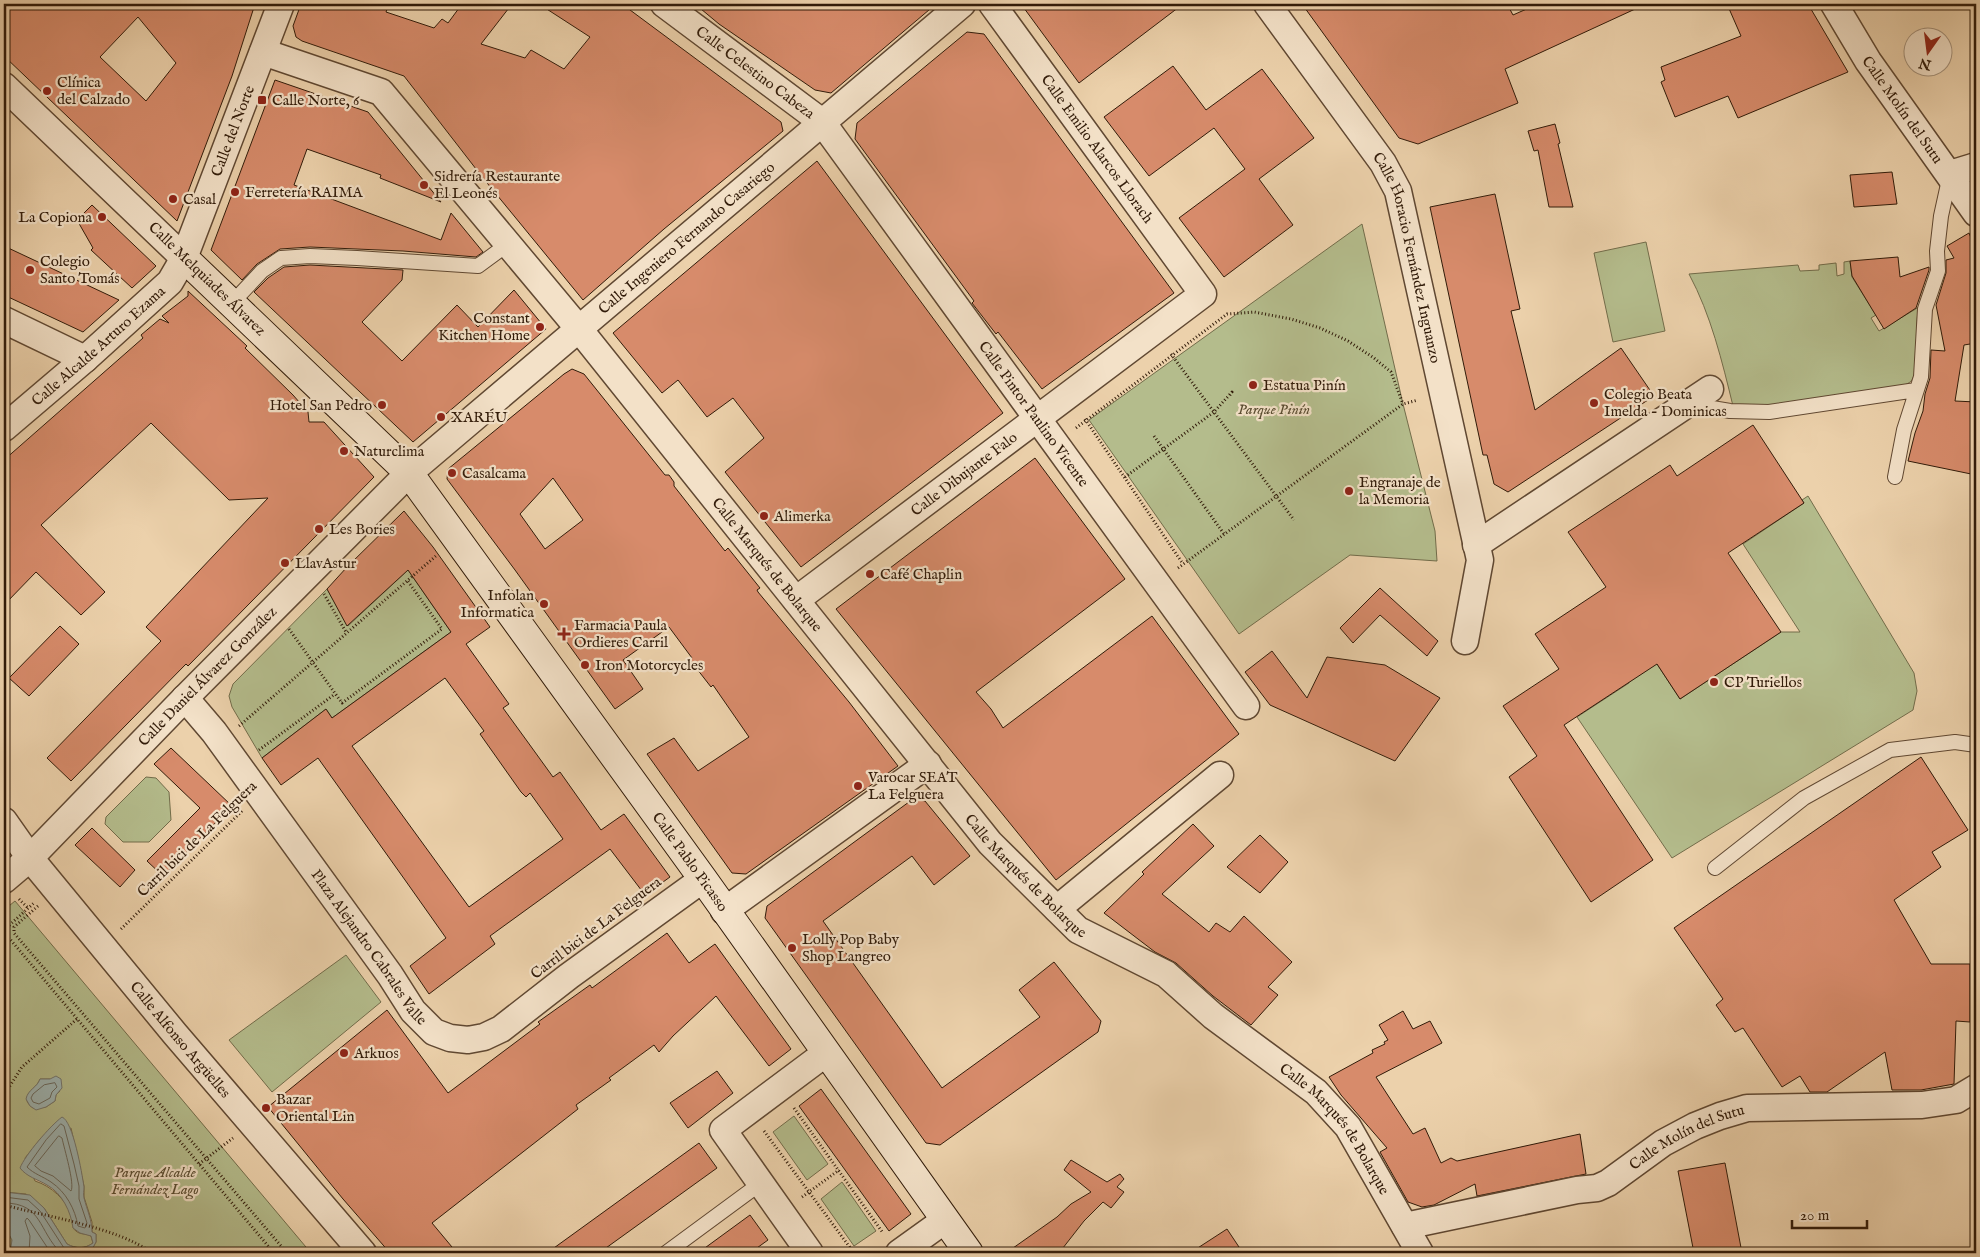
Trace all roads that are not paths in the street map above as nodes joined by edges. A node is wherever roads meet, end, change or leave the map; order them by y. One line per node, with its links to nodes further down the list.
1 (281, 4): 7 (street, Calle del Norte)
2 (664, 4): 9 (street, Calle Celestino Cabeza)
3 (962, 4): 9 (street, Calle Ingeniero Fernando Casariego)
4 (992, 4): 15 (street, Calle Emilio Alarcos Llorach)
5 (1267, 4): 27 (street, Calle Horacio Fernández Inguanzo)
6 (1834, 4): 11 (street, Calle Molín del Sutu)
7 (263, 52): 13 (street, Calle Marqués de Bolarque); 14 (street, Calle del Norte)
8 (4, 86): 14 (street, Calle Melquiades Álvarez)
9 (822, 122): 18 (street, Calle Ingeniero Fernando Casariego); 23 (street, Calle Pintor Paulino Vicente)
10 (1976, 166): 11 (street)
11 (1950, 174): 12 (street, Calle Molín del Sutu); 21 (lane)
12 (1976, 213)
13 (508, 244): 16 (lane); 18 (street, Calle Marqués de Bolarque)
14 (184, 258): 16 (street, Calle Melquiades Álvarez); 19 (street, Calle Alcalde Arturo Ezama)
15 (1203, 294): 23 (street, Calle Dibujante Falo)
16 (232, 304): 25 (street, Calle Melquiades Álvarez)
17 (4, 320): 19 (street)
18 (580, 329): 25 (street, Calle Ingeniero Fernando Casariego); 28 (street, Calle Marqués de Bolarque)
19 (86, 359): 24 (street, Calle Alcalde Arturo Ezama)
20 (1710, 388): 22 (street)
21 (1916, 390): 22 (lane); 26 (lane)
22 (1687, 404): 27 (street)
23 (1038, 418): 28 (street, Calle Dibujante Falo); 31 (street, Calle Pintor Paulino Vicente)
24 (4, 428)
25 (409, 473): 30 (street, Calle Daniel Álvarez González); 38 (street, Calle Pablo Picasso)
26 (1895, 477)
27 (1476, 545): 29 (street, Calle Horacio Fernández Inguanzo)
28 (796, 600): 33 (street, Calle Marqués de Bolarque)
29 (1465, 641)
30 (185, 698): 36 (street, Calle Daniel Álvarez González); 38 (street, Plaza Alejandro Cabrales Valle)
31 (1246, 706)
32 (1976, 745): 37 (lane)
33 (928, 764): 40 (street, Calle Marqués de Bolarque); 41 (street)
34 (1220, 775): 40 (street)
35 (4, 821): 36 (street, Calle Alfonso Argüelles)
36 (30, 858): 39 (street, Calle Daniel Álvarez González); 48 (street, Calle Alfonso Argüelles)
37 (1716, 868)
38 (702, 879): 41 (street, Calle Pablo Picasso)
39 (4, 880)
40 (1057, 909): 46 (street, Calle Marqués de Bolarque)
41 (724, 911): 42 (street, Calle Pablo Picasso)
42 (826, 1053): 44 (street); 45 (street, Calle Pablo Picasso)
43 (1976, 1088): 46 (street, Calle Molín del Sutu)
44 (760, 1183): 49 (lane); 50 (street)
45 (945, 1220): 47 (street); 51 (street, Calle Pablo Picasso)
46 (1405, 1226): 52 (street, Calle Marqués de Bolarque)
47 (889, 1245)
48 (363, 1253)
49 (666, 1253)
50 (810, 1253)
51 (969, 1253)
52 (1420, 1253)

